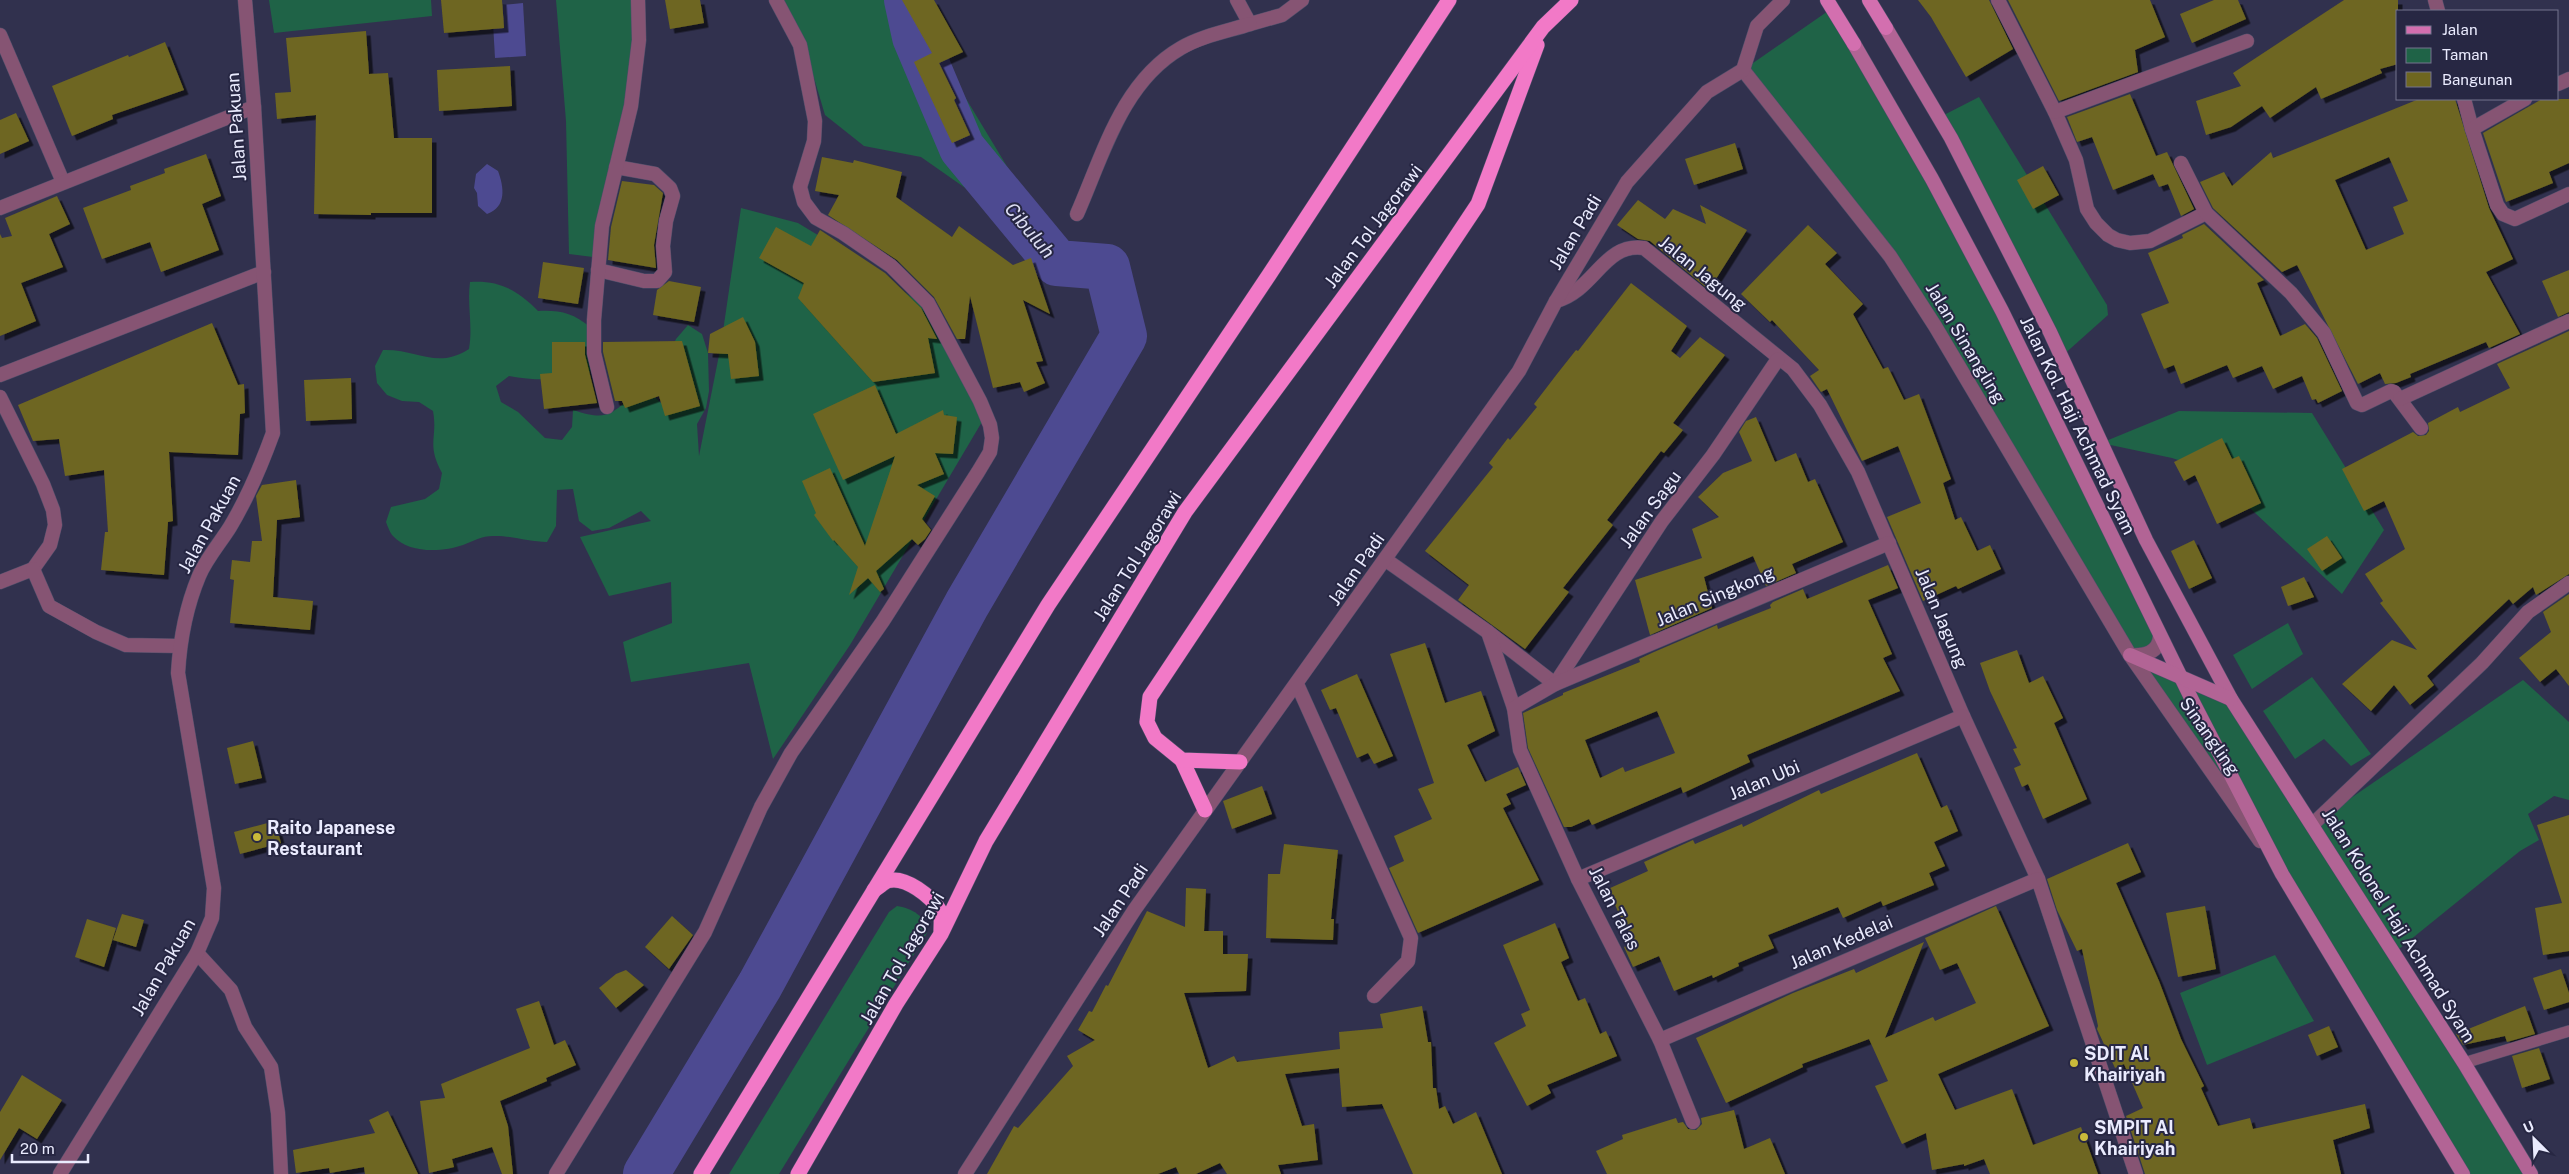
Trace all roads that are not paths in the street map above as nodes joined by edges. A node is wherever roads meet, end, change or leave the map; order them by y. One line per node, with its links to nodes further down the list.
1 (245, 0): 19 (street, Jalan Pakuan)
2 (638, 0): 23 (street)
3 (776, 0): 71 (street)
4 (1237, 0): 12 (street)
5 (1302, 0): 12 (street)
6 (1449, 0): 61 (highway)
7 (1571, 0): 13 (highway, Jalan Tol Jagorawi)
8 (1783, 0): 16 (street)
9 (1827, 0): 45 (main road, Jalan Kol. Haji Achmad Syam)
10 (1869, 0): 51 (main road, Jalan Kol. Haji Achmad Syam)
11 (1998, 0): 20 (street)
12 (1250, 24): 28 (street)
13 (1543, 27): 54 (highway); 62 (highway, Jalan Tol Jagorawi)
14 (0, 35): 24 (street)
15 (2247, 41): 20 (street)
16 (1743, 70): 31 (street, Jalan Padi); 47 (street, Jalan Sinangling)
17 (2464, 100): 21 (street)
18 (2523, 100): 21 (street)
19 (254, 107): 24 (street); 30 (street, Jalan Pakuan)
20 (2055, 112): 27 (street)
21 (2472, 129): 25 (street)
22 (2181, 163): 27 (street)
23 (616, 167): 29 (street); 29 (street)
24 (63, 182): 26 (street)
25 (2569, 194)
26 (0, 208)
27 (2206, 213): 36 (street)
28 (1077, 214)
29 (598, 270): 37 (street)
30 (264, 272): 34 (street); 46 (street, Jalan Pakuan)
31 (1556, 301): 33 (street, Jalan Jagung); 40 (street, Jalan Padi)
32 (2569, 321): 36 (street)
33 (1778, 359): 39 (street, Jalan Jagung); 50 (street, Jalan Sagu)
34 (0, 375)
35 (0, 397): 41 (street)
36 (2400, 399): 38 (street)
37 (607, 407)
38 (2420, 428)
39 (1889, 543): 50 (street, Jalan Singkong); 53 (street, Jalan Jagung)
40 (1386, 560): 44 (street); 49 (street, Jalan Padi)
41 (33, 568): 42 (street); 46 (street)
42 (0, 582)
43 (2569, 583): 57 (street)
44 (1488, 632): 50 (street); 52 (street, Jalan Talas)
45 (2160, 636): 47 (street); 48 (main road, Jalan Kol. Haji Achmad Syam)
46 (180, 646): 63 (street, Jalan Pakuan)
47 (2130, 654): 48 (main road); 58 (street, Sinangling)
48 (2180, 677): 51 (main road); 58 (main road, Jalan Kol. Haji Achmad Syam)
49 (1297, 684): 55 (street, Jalan Padi); 64 (street)
50 (1555, 684): 52 (street)
51 (2231, 699): 57 (main road, Jalan Kolonel Haji Achmad Syam)
52 (1514, 708): 59 (street, Jalan Talas)
53 (1963, 716): 59 (street, Jalan Ubi); 60 (street, Jalan Jagung)
54 (1182, 760): 55 (highway); 56 (highway)
55 (1240, 762): 56 (street, Jalan Padi)
56 (1206, 810): 74 (street, Jalan Padi)
57 (2313, 824): 67 (main road, Jalan Kolonel Haji Achmad Syam)
58 (2282, 874): 76 (main road)
59 (1578, 879): 66 (street, Jalan Talas)
60 (2038, 879): 66 (street, Jalan Kedelai); 75 (street, Jalan Jagung)
61 (871, 893): 62 (highway); 72 (highway)
62 (941, 934): 73 (highway, Jalan Tol Jagorawi)
63 (197, 953): 69 (street, Jalan Pakuan); 70 (street)
64 (1374, 996)
65 (2569, 1031): 67 (lane)
66 (1660, 1040): 68 (street, Jalan Talas)
67 (2464, 1063): 77 (main road, Jalan Kolonel Haji Achmad Syam)
68 (1694, 1122)
69 (60, 1174)
70 (280, 1174)
71 (556, 1174)
72 (701, 1174)
73 (798, 1174)
74 (965, 1174)
75 (2136, 1174)
76 (2463, 1174)
77 (2531, 1174)

